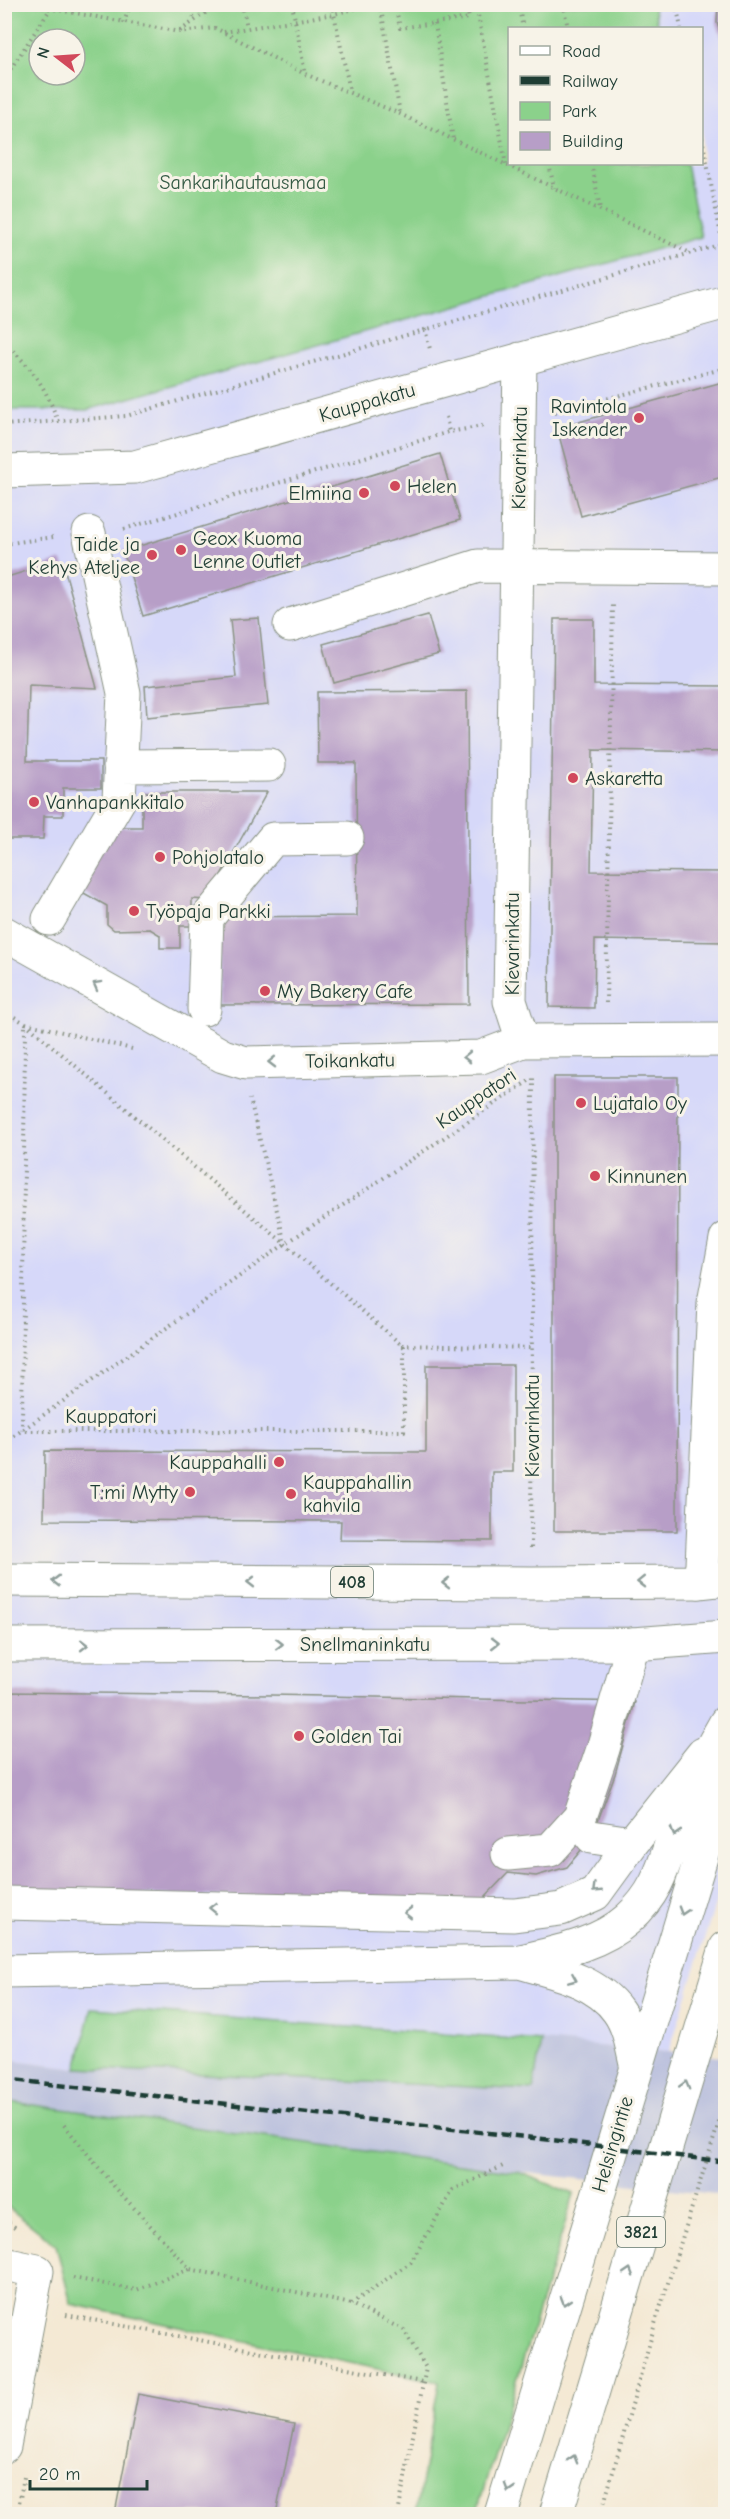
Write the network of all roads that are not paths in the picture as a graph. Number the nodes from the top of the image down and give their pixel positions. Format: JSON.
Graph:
{"nodes":[{"id":1,"x":726,"y":302,"type":"edge"},
{"id":2,"x":520,"y":359,"type":"junction"},
{"id":3,"x":4,"y":471,"type":"edge"},
{"id":4,"x":89,"y":533,"type":"road end"},
{"id":5,"x":517,"y":567,"type":"junction"},
{"id":6,"x":726,"y":568,"type":"edge"},
{"id":7,"x":290,"y":625,"type":"dead end"},
{"id":8,"x":269,"y":765,"type":"dead end"},
{"id":9,"x":120,"y":766,"type":"junction"},
{"id":10,"x":347,"y":838,"type":"dead end"},
{"id":11,"x":49,"y":919,"type":"dead end"},
{"id":12,"x":4,"y":933,"type":"edge"},
{"id":13,"x":204,"y":1009,"type":"dead end"},
{"id":14,"x":726,"y":1040,"type":"edge"},
{"id":15,"x":523,"y":1041,"type":"junction"},
{"id":16,"x":726,"y":1239,"type":"edge"},
{"id":17,"x":4,"y":1580,"type":"edge"},
{"id":18,"x":712,"y":1580,"type":"edge"},
{"id":19,"x":726,"y":1637,"type":"edge"},
{"id":20,"x":633,"y":1644,"type":"junction"},
{"id":21,"x":4,"y":1645,"type":"edge"},
{"id":22,"x":721,"y":1729,"type":"edge"},
{"id":23,"x":726,"y":1775,"type":"edge"},
{"id":24,"x":592,"y":1837,"type":"dead end"},
{"id":25,"x":632,"y":1843,"type":"junction"},
{"id":26,"x":508,"y":1854,"type":"dead end"},
{"id":27,"x":4,"y":1903,"type":"edge"},
{"id":28,"x":726,"y":1948,"type":"edge"},
{"id":29,"x":517,"y":1962,"type":"junction"},
{"id":30,"x":4,"y":1971,"type":"edge"},
{"id":31,"x":636,"y":2064,"type":"junction"},
{"id":32,"x":4,"y":2264,"type":"edge"},
{"id":33,"x":4,"y":2446,"type":"edge"},
{"id":34,"x":501,"y":2514,"type":"edge"},
{"id":35,"x":555,"y":2514,"type":"edge"}],
"edges":[{"from":1,"to":2,"type":"main road","name":"Kauppakatu"},
{"from":2,"to":3,"type":"main road","name":"Kauppakatu"},
{"from":2,"to":5,"type":"main road","name":"Kievarinkatu"},
{"from":4,"to":9,"type":"main road"},
{"from":5,"to":6,"type":"main road"},
{"from":5,"to":7,"type":"main road"},
{"from":5,"to":15,"type":"main road","name":"Kievarinkatu"},
{"from":8,"to":9,"type":"main road"},
{"from":9,"to":11,"type":"main road"},
{"from":10,"to":13,"type":"main road"},
{"from":15,"to":12,"type":"main road","name":"Toikankatu","one_way":true},
{"from":14,"to":15,"type":"main road","name":"Toikankatu"},
{"from":16,"to":18,"type":"main road"},
{"from":18,"to":17,"type":"main road","number":"408","one_way":true},
{"from":19,"to":20,"type":"main road","name":"Snellmaninkatu"},
{"from":21,"to":20,"type":"main road","name":"Snellmaninkatu","one_way":true},
{"from":20,"to":26,"type":"main road"},
{"from":22,"to":25,"type":"main road"},
{"from":22,"to":29,"type":"main road","one_way":true},
{"from":23,"to":31,"type":"main road","name":"Helsingintie","number":"3821","one_way":true},
{"from":24,"to":25,"type":"main road"},
{"from":25,"to":27,"type":"main road","one_way":true},
{"from":35,"to":28,"type":"main road","number":"3821","one_way":true},
{"from":29,"to":30,"type":"main road"},
{"from":29,"to":31,"type":"main road","one_way":true},
{"from":31,"to":34,"type":"main road","name":"Helsingintie","number":"3821","one_way":true},
{"from":32,"to":33,"type":"main road"}]}
